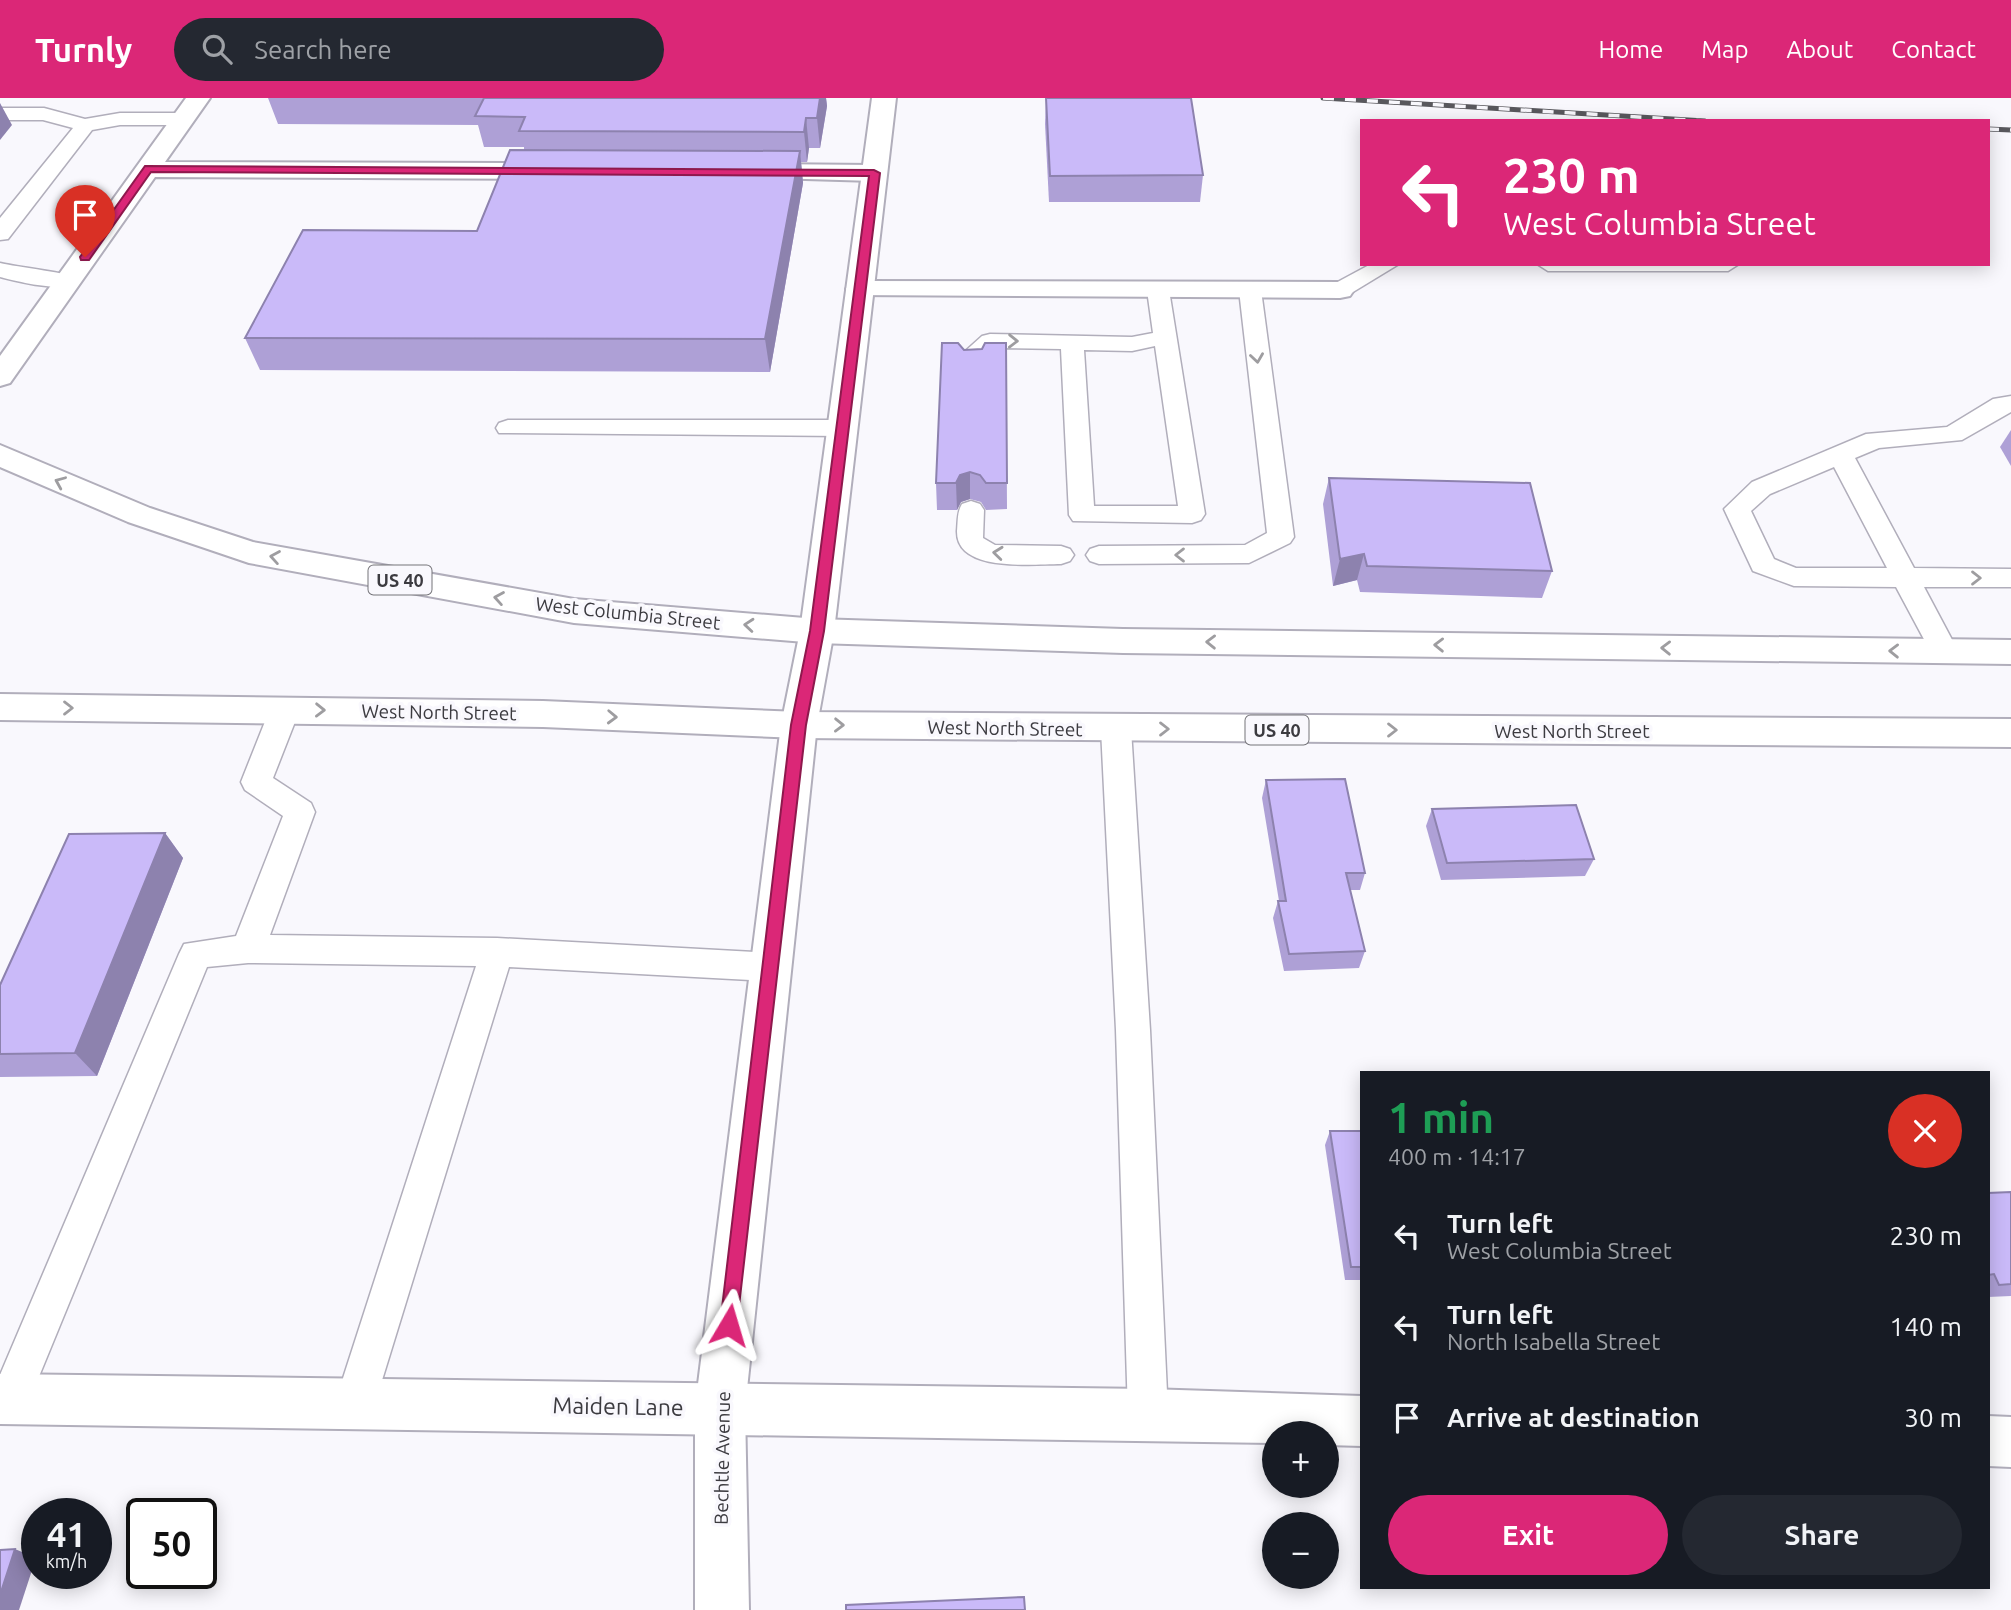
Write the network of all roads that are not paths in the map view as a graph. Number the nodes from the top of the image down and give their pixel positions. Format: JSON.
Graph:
{"nodes":[{"id":1,"x":884,"y":98,"type":"edge"},
{"id":2,"x":191,"y":108,"type":"edge"},
{"id":3,"x":0,"y":114,"type":"edge"},
{"id":4,"x":85,"y":125,"type":"junction"},
{"id":5,"x":148,"y":169,"type":"junction"},
{"id":6,"x":581,"y":171,"type":"edge"},
{"id":7,"x":721,"y":172,"type":"edge"},
{"id":8,"x":874,"y":173,"type":"junction"},
{"id":9,"x":0,"y":234,"type":"edge"},
{"id":10,"x":1384,"y":266,"type":"edge"},
{"id":11,"x":0,"y":270,"type":"edge"},
{"id":12,"x":69,"y":280,"type":"junction"},
{"id":13,"x":860,"y":289,"type":"junction"},
{"id":14,"x":1158,"y":289,"type":"junction"},
{"id":15,"x":1250,"y":290,"type":"junction"},
{"id":16,"x":1340,"y":290,"type":"joint"},
{"id":17,"x":1165,"y":337,"type":"junction"},
{"id":18,"x":1072,"y":342,"type":"junction"},
{"id":19,"x":973,"y":369,"type":"edge"},
{"id":20,"x":0,"y":377,"type":"edge"},
{"id":21,"x":2011,"y":404,"type":"edge"},
{"id":22,"x":508,"y":428,"type":"dead end"},
{"id":23,"x":842,"y":428,"type":"junction"},
{"id":24,"x":1840,"y":454,"type":"junction"},
{"id":25,"x":0,"y":455,"type":"edge"},
{"id":26,"x":971,"y":510,"type":"edge"},
{"id":27,"x":1061,"y":555,"type":"dead end"},
{"id":28,"x":1099,"y":555,"type":"dead end"},
{"id":29,"x":1905,"y":578,"type":"junction"},
{"id":30,"x":2011,"y":578,"type":"edge"},
{"id":31,"x":817,"y":631,"type":"junction"},
{"id":32,"x":1944,"y":651,"type":"junction"},
{"id":33,"x":2011,"y":652,"type":"edge"},
{"id":34,"x":0,"y":707,"type":"edge"},
{"id":35,"x":285,"y":709,"type":"junction"},
{"id":36,"x":799,"y":725,"type":"junction"},
{"id":37,"x":1116,"y":729,"type":"junction"},
{"id":38,"x":2011,"y":733,"type":"edge"},
{"id":39,"x":248,"y":948,"type":"junction"},
{"id":40,"x":497,"y":953,"type":"junction"},
{"id":41,"x":771,"y":967,"type":"junction"},
{"id":42,"x":5,"y":1399,"type":"edge"},
{"id":43,"x":355,"y":1403,"type":"junction"},
{"id":44,"x":720,"y":1408,"type":"junction"},
{"id":45,"x":1148,"y":1414,"type":"junction"},
{"id":46,"x":1360,"y":1421,"type":"edge"},
{"id":47,"x":1990,"y":1441,"type":"edge"},
{"id":48,"x":2011,"y":1442,"type":"edge"},
{"id":49,"x":722,"y":1610,"type":"edge"}],
"edges":[{"from":1,"to":8,"type":"main road","name":"Bechtle Avenue"},
{"from":2,"to":4,"type":"lane"},
{"from":2,"to":5,"type":"main road"},
{"from":3,"to":4,"type":"lane"},
{"from":4,"to":9,"type":"lane"},
{"from":5,"to":6,"type":"main road"},
{"from":5,"to":12,"type":"main road"},
{"from":7,"to":8,"type":"main road"},
{"from":8,"to":13,"type":"main road","name":"Bechtle Avenue"},
{"from":10,"to":16,"type":"lane"},
{"from":11,"to":12,"type":"lane"},
{"from":12,"to":20,"type":"main road"},
{"from":13,"to":14,"type":"main road"},
{"from":13,"to":23,"type":"main road","name":"Bechtle Avenue"},
{"from":14,"to":15,"type":"main road"},
{"from":14,"to":17,"type":"lane"},
{"from":15,"to":16,"type":"main road"},
{"from":15,"to":28,"type":"lane","one_way":true},
{"from":17,"to":18,"type":"lane"},
{"from":17,"to":18,"type":"lane"},
{"from":19,"to":18,"type":"lane","one_way":true},
{"from":21,"to":24,"type":"lane"},
{"from":22,"to":23,"type":"lane"},
{"from":23,"to":31,"type":"main road","name":"Bechtle Avenue"},
{"from":24,"to":29,"type":"lane"},
{"from":24,"to":29,"type":"lane"},
{"from":31,"to":25,"type":"main road","name":"West Columbia Street","number":"US 40","one_way":true},
{"from":27,"to":26,"type":"lane","one_way":true},
{"from":29,"to":30,"type":"lane","one_way":true},
{"from":29,"to":32,"type":"lane"},
{"from":32,"to":31,"type":"main road","number":"US 40","one_way":true},
{"from":31,"to":36,"type":"main road","name":"Bechtle Avenue"},
{"from":32,"to":33,"type":"main road","number":"US 40"},
{"from":34,"to":35,"type":"main road","name":"West North Street","number":"US 40","one_way":true},
{"from":35,"to":36,"type":"main road","name":"West North Street","number":"US 40","one_way":true},
{"from":35,"to":39,"type":"lane"},
{"from":36,"to":37,"type":"main road","name":"West North Street","number":"US 40","one_way":true},
{"from":36,"to":41,"type":"main road","name":"Bechtle Avenue"},
{"from":37,"to":38,"type":"main road","name":"West North Street","number":"US 40","one_way":true},
{"from":37,"to":45,"type":"lane"},
{"from":39,"to":40,"type":"lane"},
{"from":39,"to":42,"type":"lane"},
{"from":40,"to":41,"type":"lane"},
{"from":40,"to":43,"type":"lane"},
{"from":41,"to":44,"type":"main road","name":"Bechtle Avenue"},
{"from":42,"to":43,"type":"main road","name":"Maiden Lane"},
{"from":43,"to":44,"type":"main road","name":"Maiden Lane"},
{"from":44,"to":45,"type":"main road","name":"Maiden Lane"},
{"from":44,"to":49,"type":"main road","name":"Bechtle Avenue"},
{"from":45,"to":46,"type":"main road","name":"Maiden Lane"},
{"from":47,"to":48,"type":"main road"}]}
